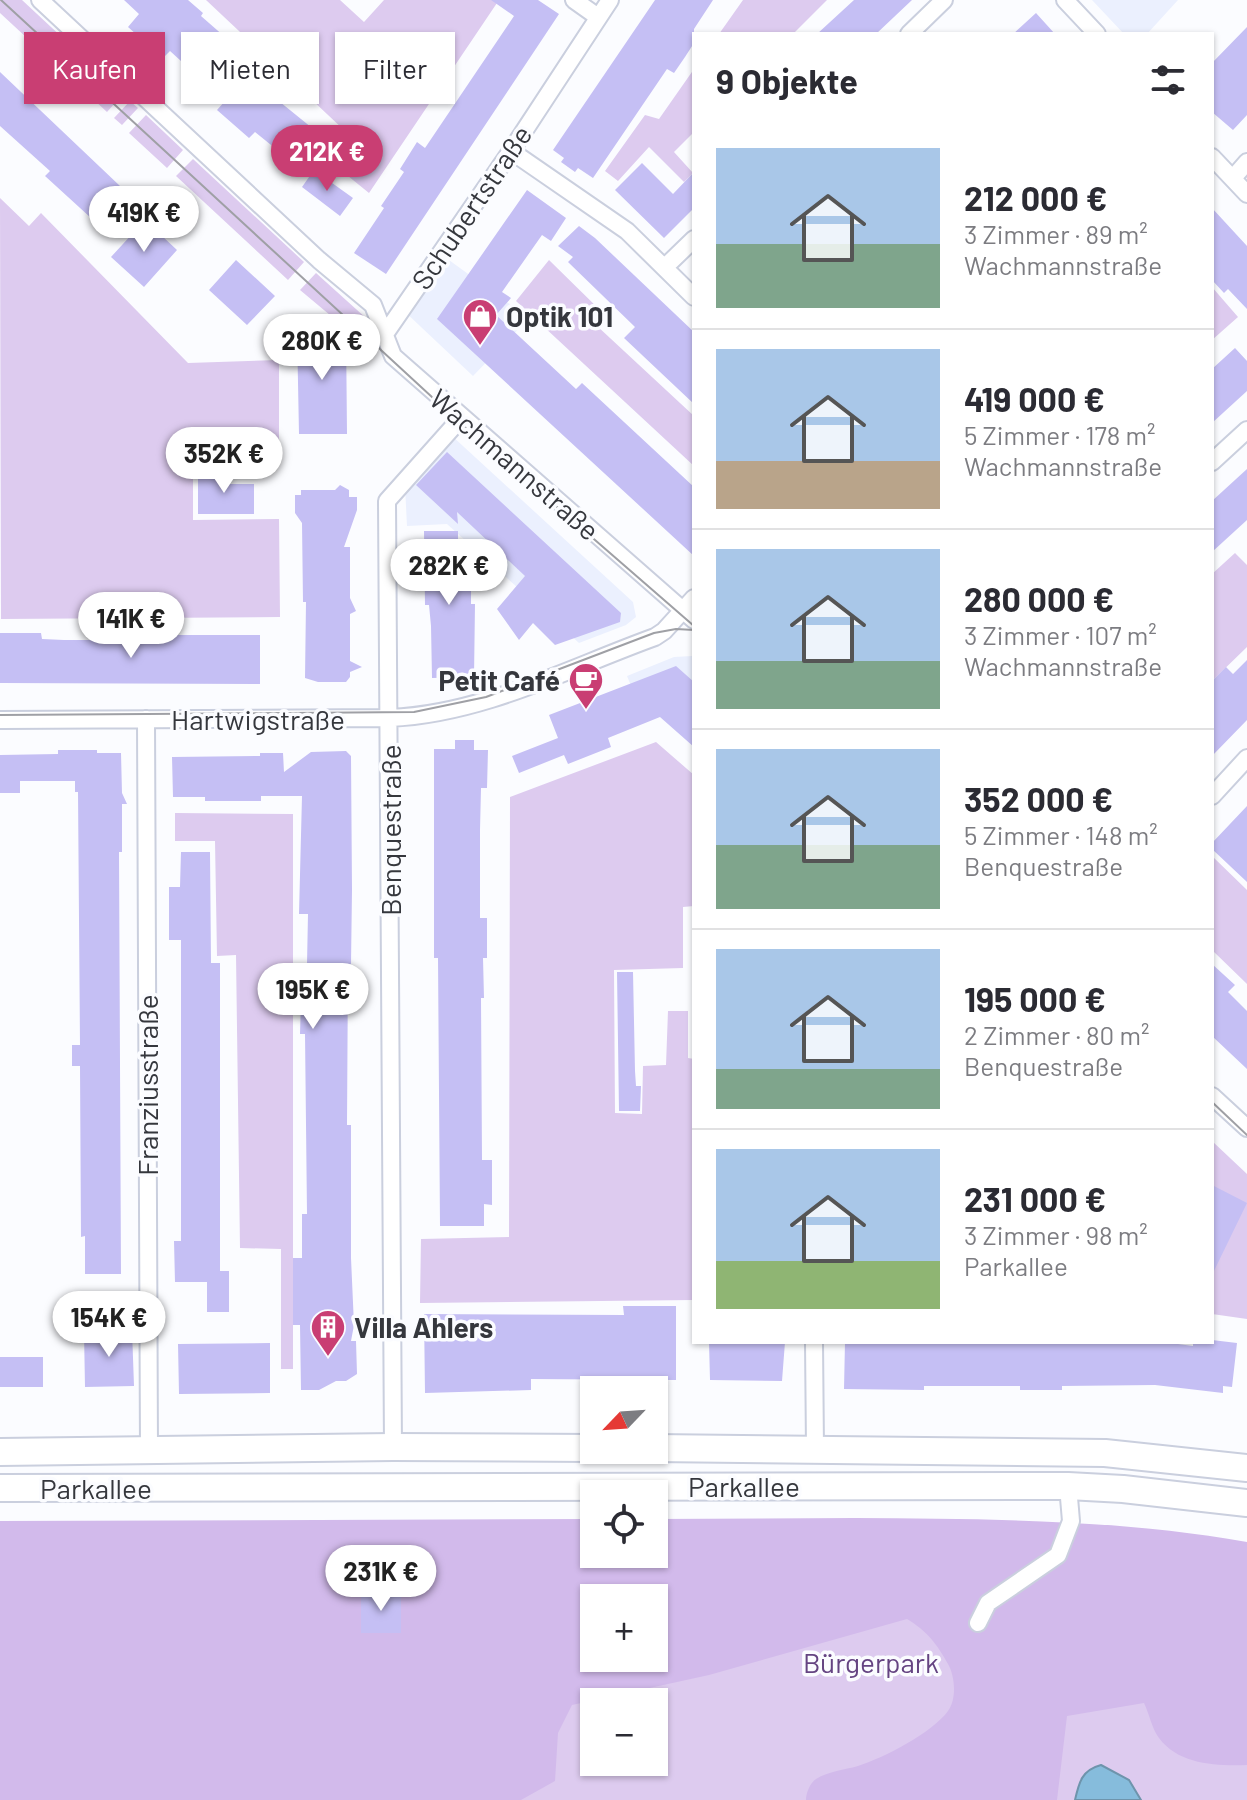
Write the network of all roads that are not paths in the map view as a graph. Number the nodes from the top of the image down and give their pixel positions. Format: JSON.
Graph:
{"nodes":[{"id":1,"x":40,"y":0,"type":"edge"},
{"id":2,"x":574,"y":0,"type":"edge"},
{"id":3,"x":610,"y":0,"type":"edge"},
{"id":4,"x":944,"y":0,"type":"edge"},
{"id":5,"x":1065,"y":0,"type":"edge"},
{"id":6,"x":598,"y":17,"type":"junction"},
{"id":7,"x":911,"y":32,"type":"edge"},
{"id":8,"x":1095,"y":32,"type":"edge"},
{"id":9,"x":511,"y":151,"type":"junction"},
{"id":10,"x":1214,"y":159,"type":"edge"},
{"id":11,"x":1247,"y":162,"type":"edge"},
{"id":12,"x":1233,"y":178,"type":"junction"},
{"id":13,"x":1247,"y":194,"type":"edge"},
{"id":14,"x":692,"y":241,"type":"edge"},
{"id":15,"x":665,"y":267,"type":"junction"},
{"id":16,"x":692,"y":295,"type":"edge"},
{"id":17,"x":385,"y":334,"type":"junction"},
{"id":18,"x":461,"y":418,"type":"junction"},
{"id":19,"x":1247,"y":430,"type":"edge"},
{"id":20,"x":1214,"y":460,"type":"edge"},
{"id":21,"x":690,"y":609,"type":"edge"},
{"id":22,"x":390,"y":718,"type":"junction"},
{"id":23,"x":146,"y":719,"type":"junction"},
{"id":24,"x":0,"y":720,"type":"edge"},
{"id":25,"x":1247,"y":758,"type":"edge"},
{"id":26,"x":1214,"y":794,"type":"edge"},
{"id":27,"x":1214,"y":1098,"type":"edge"},
{"id":28,"x":1247,"y":1128,"type":"edge"},
{"id":29,"x":814,"y":1344,"type":"edge"},
{"id":30,"x":393,"y":1447,"type":"junction"},
{"id":31,"x":580,"y":1448,"type":"edge"},
{"id":32,"x":668,"y":1448,"type":"edge"},
{"id":33,"x":815,"y":1449,"type":"junction"},
{"id":34,"x":149,"y":1451,"type":"junction"},
{"id":35,"x":0,"y":1452,"type":"edge"},
{"id":36,"x":1247,"y":1468,"type":"edge"},
{"id":37,"x":1068,"y":1486,"type":"junction"},
{"id":38,"x":0,"y":1488,"type":"edge"},
{"id":39,"x":1247,"y":1503,"type":"edge"},
{"id":40,"x":978,"y":1623,"type":"dead end"}],
"edges":[{"from":1,"to":17,"type":"street","name":"Wachmannstraße"},
{"from":2,"to":6,"type":"street"},
{"from":3,"to":6,"type":"street","name":"Schubertstraße"},
{"from":4,"to":7,"type":"street"},
{"from":5,"to":8,"type":"street"},
{"from":6,"to":9,"type":"street","name":"Schubertstraße"},
{"from":9,"to":15,"type":"street"},
{"from":9,"to":17,"type":"street","name":"Schubertstraße"},
{"from":10,"to":12,"type":"street"},
{"from":11,"to":12,"type":"street"},
{"from":12,"to":13,"type":"street"},
{"from":14,"to":15,"type":"street"},
{"from":15,"to":16,"type":"street"},
{"from":17,"to":18,"type":"street","name":"Wachmannstraße"},
{"from":18,"to":21,"type":"street","name":"Wachmannstraße"},
{"from":18,"to":22,"type":"street","name":"Benquestraße"},
{"from":19,"to":20,"type":"street"},
{"from":21,"to":22,"type":"street","name":"Hartwigstraße"},
{"from":22,"to":23,"type":"street","name":"Hartwigstraße"},
{"from":22,"to":30,"type":"street","name":"Benquestraße"},
{"from":23,"to":24,"type":"street","name":"Hartwigstraße"},
{"from":23,"to":34,"type":"street","name":"Franziusstraße"},
{"from":25,"to":26,"type":"street"},
{"from":27,"to":28,"type":"street"},
{"from":29,"to":33,"type":"street"},
{"from":30,"to":31,"type":"main road","name":"Parkallee"},
{"from":30,"to":34,"type":"main road","name":"Parkallee"},
{"from":32,"to":33,"type":"main road","name":"Parkallee"},
{"from":33,"to":36,"type":"main road","name":"Parkallee"},
{"from":34,"to":35,"type":"main road","name":"Parkallee"},
{"from":37,"to":38,"type":"main road","name":"Parkallee"},
{"from":37,"to":39,"type":"main road","name":"Parkallee"},
{"from":37,"to":40,"type":"street"}]}
